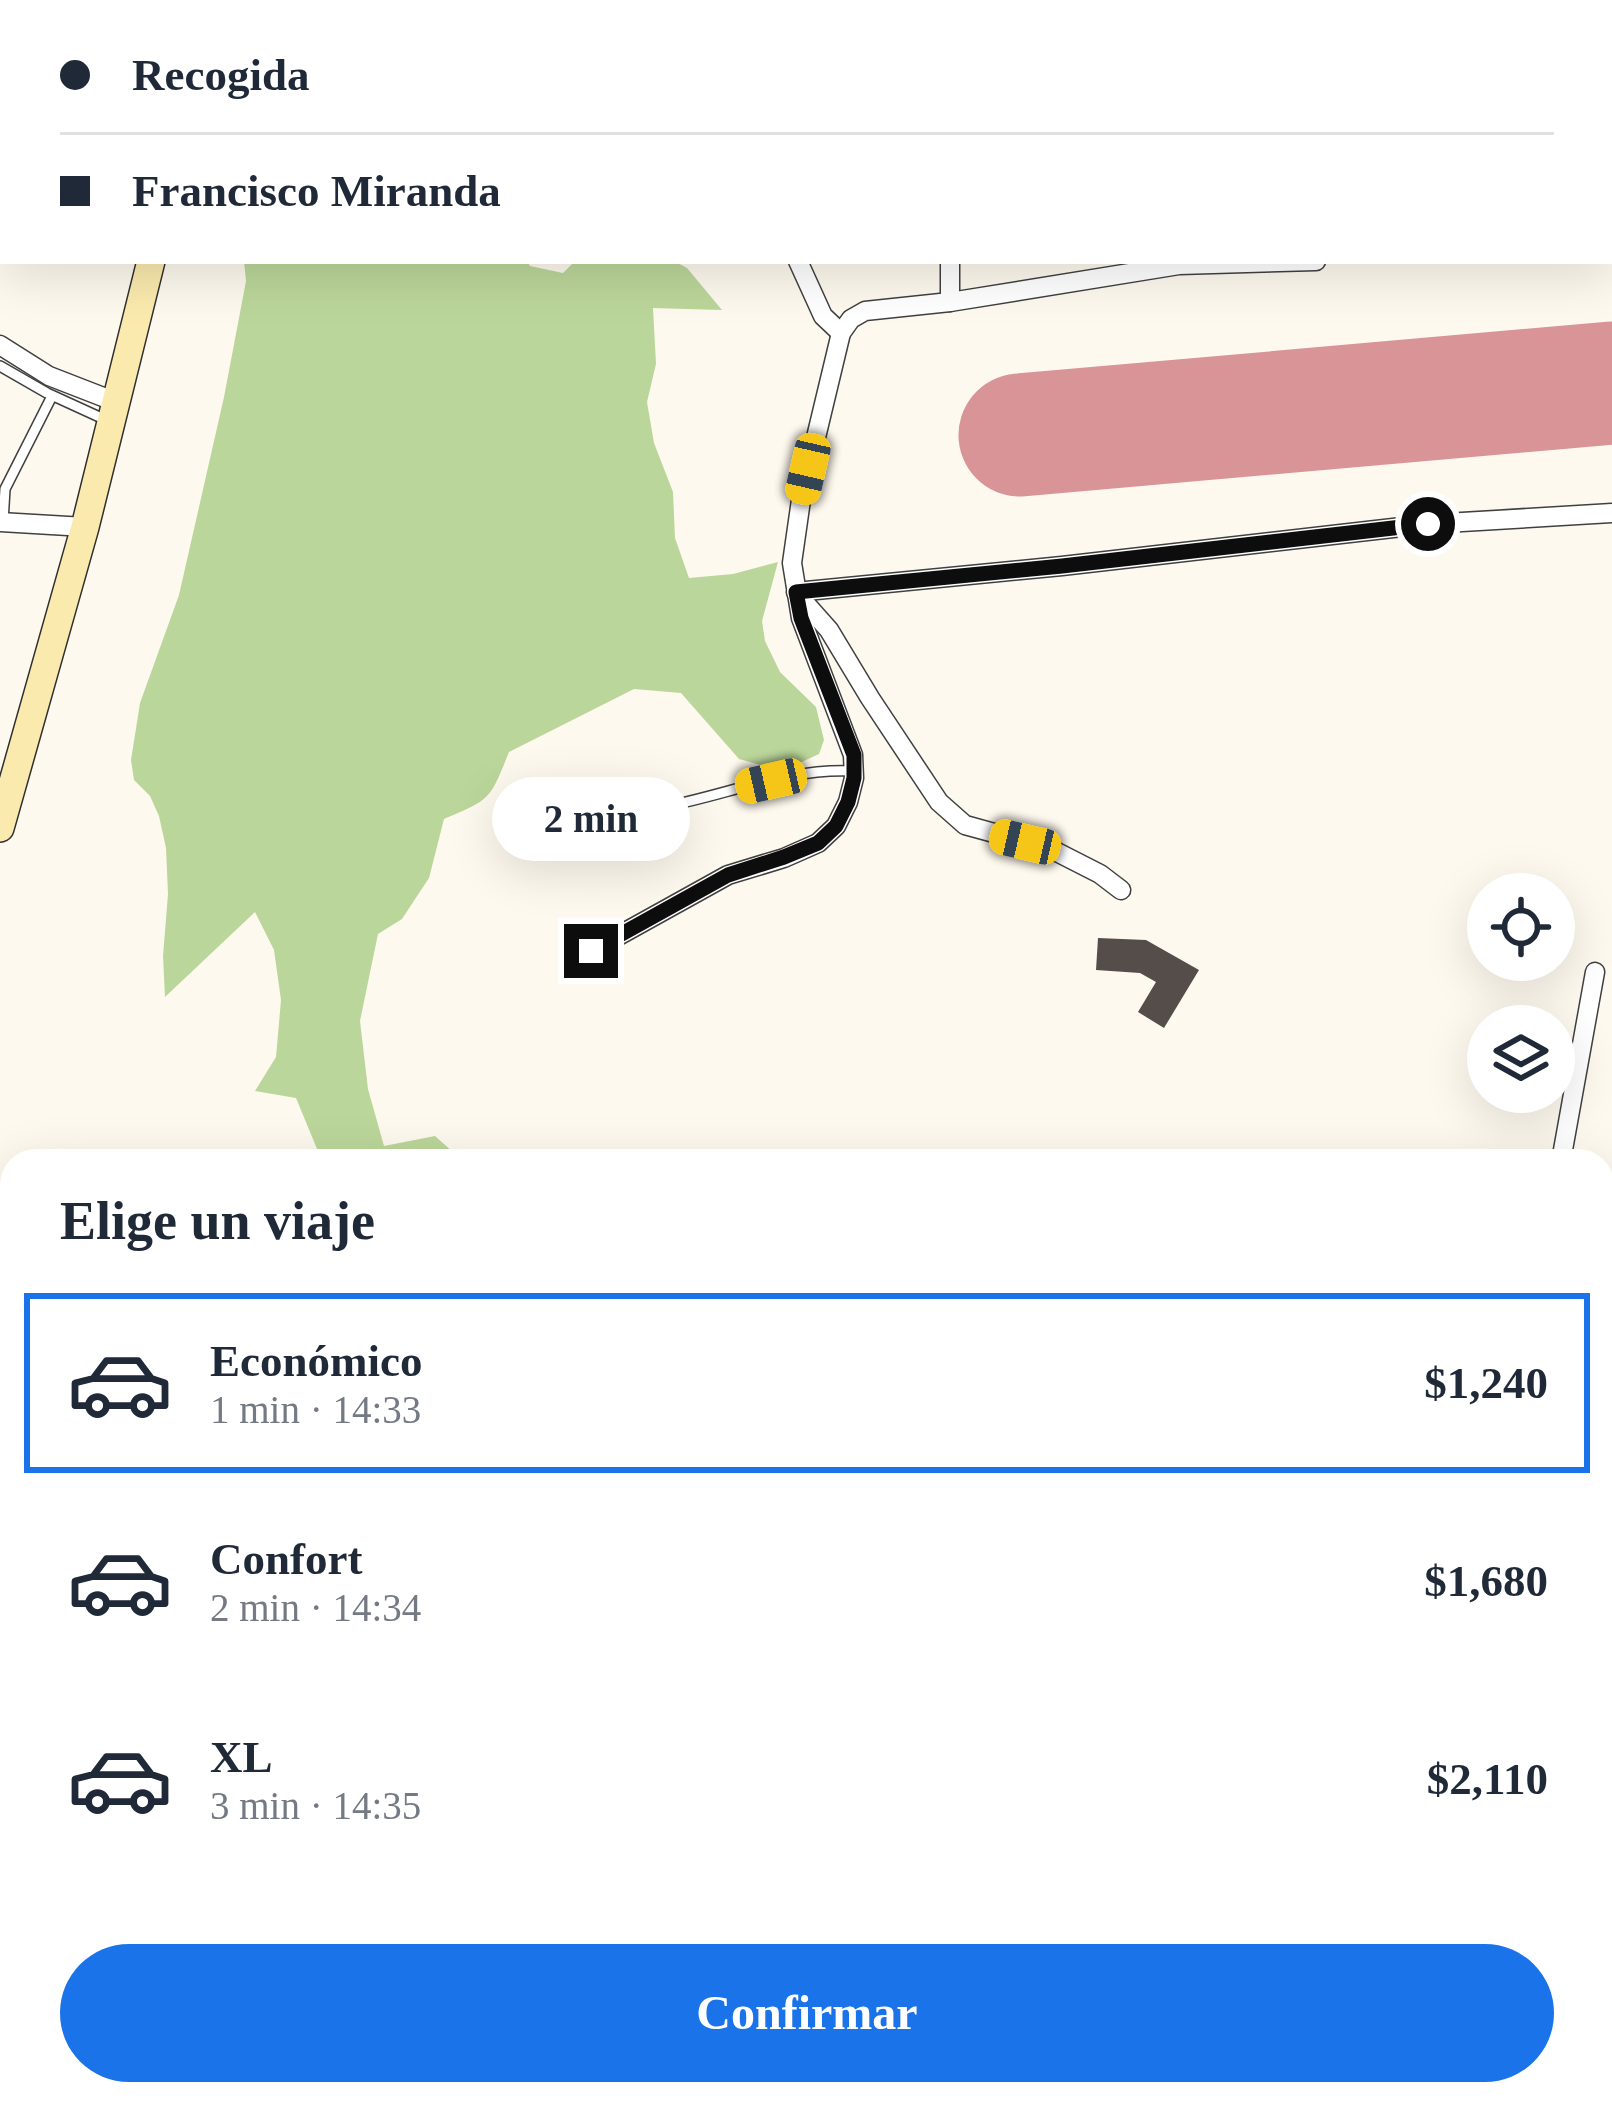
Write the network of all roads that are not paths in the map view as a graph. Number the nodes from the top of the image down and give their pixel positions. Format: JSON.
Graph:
{"nodes":[{"id":1,"x":150,"y":264,"type":"edge"},
{"id":2,"x":799,"y":264,"type":"edge"},
{"id":3,"x":950,"y":264,"type":"edge"},
{"id":4,"x":1212,"y":264,"type":"edge"},
{"id":5,"x":950,"y":302,"type":"junction"},
{"id":6,"x":841,"y":333,"type":"junction"},
{"id":7,"x":0,"y":345,"type":"edge"},
{"id":8,"x":0,"y":366,"type":"edge"},
{"id":9,"x":52,"y":396,"type":"junction"},
{"id":10,"x":113,"y":412,"type":"junction"},
{"id":11,"x":2,"y":488,"type":"edge"},
{"id":12,"x":1612,"y":513,"type":"edge"},
{"id":13,"x":1,"y":522,"type":"edge"},
{"id":14,"x":86,"y":527,"type":"junction"},
{"id":15,"x":796,"y":592,"type":"junction"},
{"id":16,"x":854,"y":771,"type":"junction"},
{"id":17,"x":599,"y":811,"type":"dead end"},
{"id":18,"x":0,"y":828,"type":"edge"},
{"id":19,"x":1120,"y":890,"type":"dead end"},
{"id":20,"x":591,"y":951,"type":"dead end"},
{"id":21,"x":1594,"y":972,"type":"dead end"},
{"id":22,"x":1563,"y":1149,"type":"edge"}],
"edges":[{"from":1,"to":10,"type":"street"},
{"from":2,"to":6,"type":"street"},
{"from":3,"to":5,"type":"street"},
{"from":4,"to":5,"type":"street"},
{"from":5,"to":6,"type":"street"},
{"from":6,"to":15,"type":"street"},
{"from":7,"to":10,"type":"street"},
{"from":8,"to":9,"type":"lane"},
{"from":9,"to":10,"type":"lane"},
{"from":9,"to":11,"type":"lane"},
{"from":10,"to":14,"type":"street"},
{"from":11,"to":13,"type":"lane"},
{"from":12,"to":15,"type":"street"},
{"from":13,"to":14,"type":"street"},
{"from":14,"to":18,"type":"street"},
{"from":15,"to":16,"type":"street"},
{"from":15,"to":19,"type":"street"},
{"from":16,"to":17,"type":"lane"},
{"from":16,"to":20,"type":"street"},
{"from":21,"to":22,"type":"street"}]}
